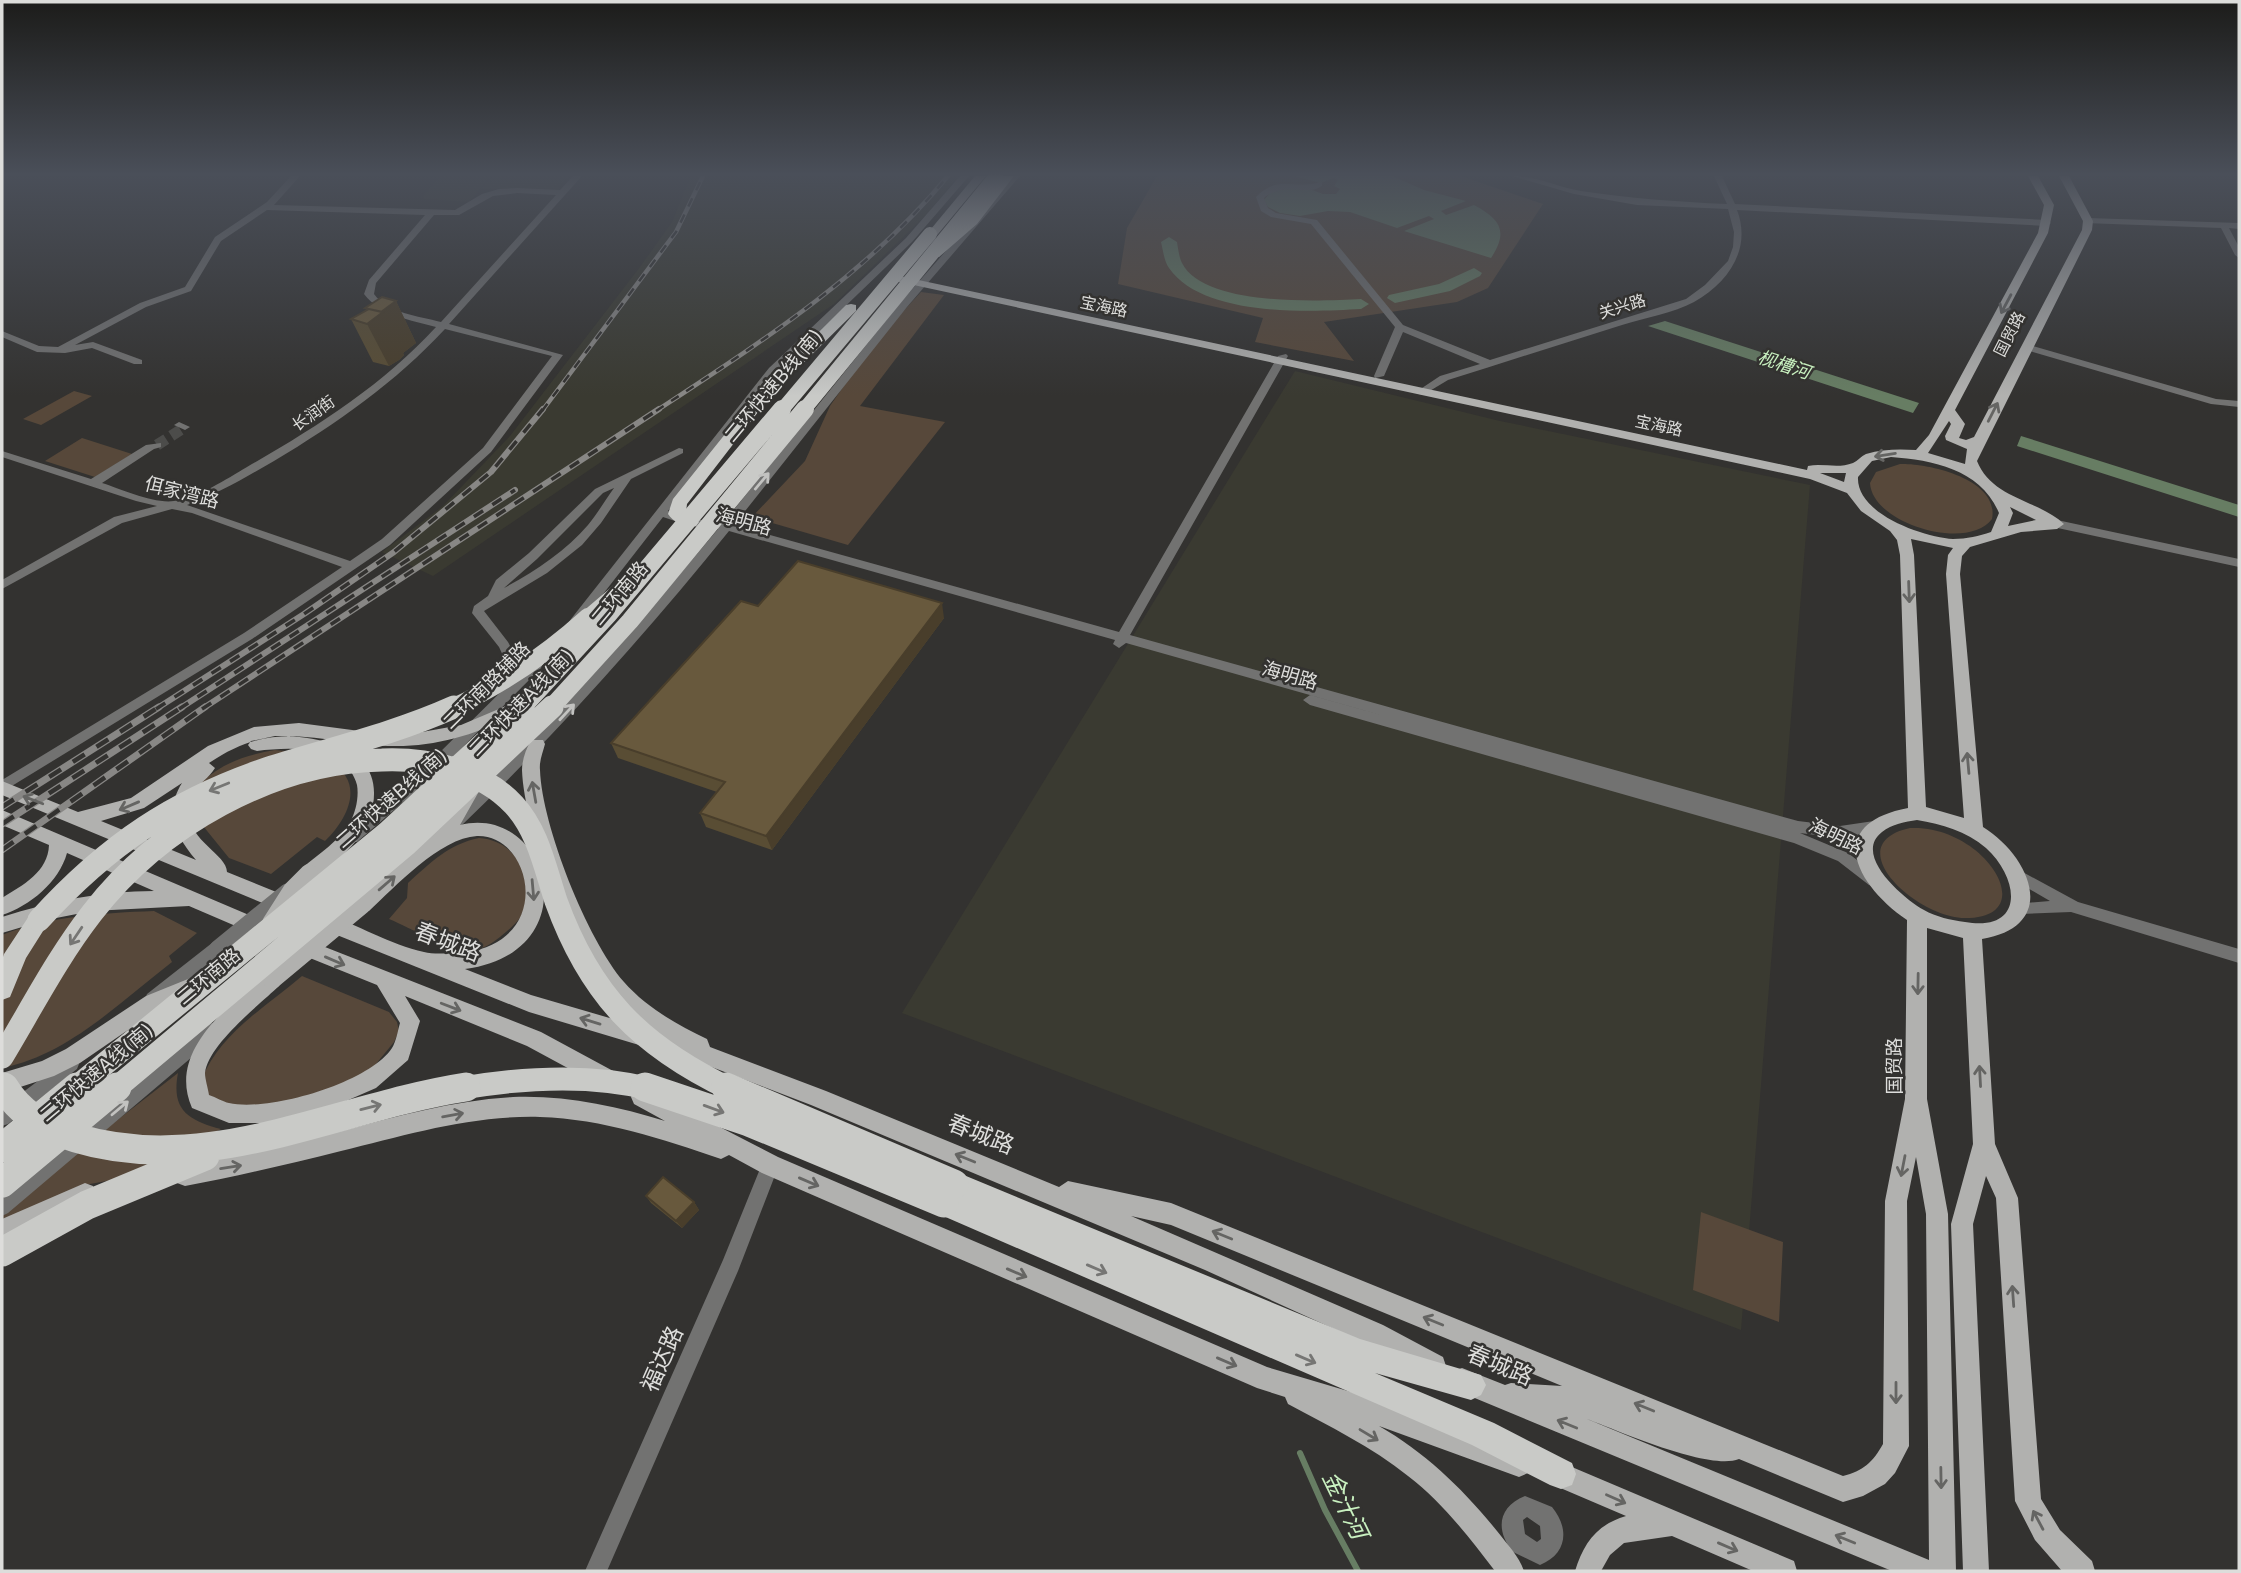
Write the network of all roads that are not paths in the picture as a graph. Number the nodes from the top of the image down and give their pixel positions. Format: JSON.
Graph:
{"nodes":[{"id":1,"x":212,"y":249,"type":"edge"},
{"id":2,"x":400,"y":249,"type":"edge"},
{"id":3,"x":512,"y":249,"type":"edge"},
{"id":4,"x":899,"y":249,"type":"edge"},
{"id":5,"x":912,"y":249,"type":"edge"},
{"id":6,"x":918,"y":249,"type":"edge"},
{"id":7,"x":931,"y":249,"type":"edge"},
{"id":8,"x":934,"y":249,"type":"edge"},
{"id":9,"x":935,"y":249,"type":"edge"},
{"id":10,"x":942,"y":249,"type":"edge"},
{"id":11,"x":946,"y":249,"type":"edge"},
{"id":12,"x":1336,"y":249,"type":"edge"},
{"id":13,"x":1737,"y":249,"type":"edge"},
{"id":14,"x":2033,"y":249,"type":"edge"},
{"id":15,"x":2077,"y":249,"type":"edge"},
{"id":16,"x":874,"y":274,"type":"junction"},
{"id":17,"x":911,"y":280,"type":"junction"},
{"id":18,"x":443,"y":325,"type":"junction"},
{"id":19,"x":1400,"y":327,"type":"junction"},
{"id":20,"x":2,"y":334,"type":"edge"},
{"id":21,"x":2026,"y":347,"type":"junction"},
{"id":22,"x":61,"y":349,"type":"junction"},
{"id":23,"x":1281,"y":359,"type":"junction"},
{"id":24,"x":138,"y":362,"type":"dead end"},
{"id":25,"x":1487,"y":363,"type":"junction"},
{"id":26,"x":1379,"y":376,"type":"junction"},
{"id":27,"x":1426,"y":389,"type":"junction"},
{"id":28,"x":2239,"y":404,"type":"edge"},
{"id":29,"x":1949,"y":411,"type":"junction"},
{"id":30,"x":1979,"y":440,"type":"junction"},
{"id":31,"x":152,"y":445,"type":"tunnel mouth"},
{"id":32,"x":679,"y":452,"type":"dead end"},
{"id":33,"x":2,"y":454,"type":"edge"},
{"id":34,"x":1919,"y":454,"type":"junction"},
{"id":35,"x":1855,"y":467,"type":"junction"},
{"id":36,"x":1975,"y":474,"type":"junction"},
{"id":37,"x":628,"y":478,"type":"junction"},
{"id":38,"x":92,"y":484,"type":"junction"},
{"id":39,"x":1852,"y":490,"type":"junction"},
{"id":40,"x":1999,"y":495,"type":"junction"},
{"id":41,"x":168,"y":507,"type":"junction"},
{"id":42,"x":661,"y":513,"type":"junction"},
{"id":43,"x":2057,"y":524,"type":"junction"},
{"id":44,"x":694,"y":526,"type":"junction"},
{"id":45,"x":1895,"y":527,"type":"junction"},
{"id":46,"x":721,"y":530,"type":"junction"},
{"id":47,"x":1998,"y":533,"type":"junction"},
{"id":48,"x":1966,"y":542,"type":"junction"},
{"id":49,"x":2239,"y":563,"type":"edge"},
{"id":50,"x":352,"y":566,"type":"junction"},
{"id":51,"x":2,"y":585,"type":"edge"},
{"id":52,"x":493,"y":598,"type":"junction"},
{"id":53,"x":1120,"y":641,"type":"junction"},
{"id":54,"x":511,"y":659,"type":"dead end"},
{"id":55,"x":569,"y":663,"type":"junction"},
{"id":56,"x":474,"y":727,"type":"junction"},
{"id":57,"x":537,"y":744,"type":"junction"},
{"id":58,"x":508,"y":747,"type":"junction"},
{"id":59,"x":2,"y":787,"type":"edge"},
{"id":60,"x":1917,"y":813,"type":"junction"},
{"id":61,"x":2,"y":817,"type":"edge"},
{"id":62,"x":80,"y":818,"type":"junction"},
{"id":63,"x":1874,"y":827,"type":"junction"},
{"id":64,"x":1974,"y":831,"type":"junction"},
{"id":65,"x":58,"y":842,"type":"junction"},
{"id":66,"x":413,"y":861,"type":"junction"},
{"id":67,"x":309,"y":873,"type":"junction"},
{"id":68,"x":2018,"y":876,"type":"junction"},
{"id":69,"x":1878,"y":884,"type":"junction"},
{"id":70,"x":336,"y":889,"type":"junction"},
{"id":71,"x":255,"y":891,"type":"junction"},
{"id":72,"x":208,"y":905,"type":"junction"},
{"id":73,"x":2,"y":907,"type":"edge"},
{"id":74,"x":2074,"y":907,"type":"junction"},
{"id":75,"x":2020,"y":908,"type":"junction"},
{"id":76,"x":1917,"y":916,"type":"junction"},
{"id":77,"x":2,"y":925,"type":"edge"},
{"id":78,"x":1972,"y":931,"type":"junction"},
{"id":79,"x":392,"y":950,"type":"junction"},
{"id":80,"x":2239,"y":956,"type":"edge"},
{"id":81,"x":245,"y":964,"type":"junction"},
{"id":82,"x":365,"y":974,"type":"junction"},
{"id":83,"x":272,"y":980,"type":"junction"},
{"id":84,"x":2,"y":990,"type":"edge"},
{"id":85,"x":128,"y":1019,"type":"junction"},
{"id":86,"x":2,"y":1057,"type":"edge"},
{"id":87,"x":116,"y":1082,"type":"junction"},
{"id":88,"x":2,"y":1083,"type":"edge"},
{"id":89,"x":809,"y":1094,"type":"junction"},
{"id":90,"x":1916,"y":1099,"type":"junction"},
{"id":91,"x":2,"y":1118,"type":"edge"},
{"id":92,"x":294,"y":1127,"type":"junction"},
{"id":93,"x":1984,"y":1144,"type":"junction"},
{"id":94,"x":2,"y":1150,"type":"edge"},
{"id":95,"x":770,"y":1165,"type":"junction"},
{"id":96,"x":2,"y":1177,"type":"edge"},
{"id":97,"x":2,"y":1183,"type":"edge"},
{"id":98,"x":1028,"y":1184,"type":"junction"},
{"id":99,"x":949,"y":1194,"type":"junction"},
{"id":100,"x":2,"y":1207,"type":"edge"},
{"id":101,"x":2,"y":1230,"type":"edge"},
{"id":102,"x":2,"y":1252,"type":"edge"},
{"id":103,"x":1266,"y":1379,"type":"junction"},
{"id":104,"x":1483,"y":1390,"type":"junction"},
{"id":105,"x":1768,"y":1458,"type":"junction"},
{"id":106,"x":1561,"y":1474,"type":"junction"},
{"id":107,"x":1672,"y":1523,"type":"junction"},
{"id":108,"x":1517,"y":1560,"type":"edge"},
{"id":109,"x":1916,"y":1568,"type":"edge"},
{"id":110,"x":596,"y":1571,"type":"edge"},
{"id":111,"x":1588,"y":1571,"type":"edge"},
{"id":112,"x":1784,"y":1571,"type":"edge"},
{"id":113,"x":1943,"y":1571,"type":"edge"},
{"id":114,"x":1976,"y":1571,"type":"edge"},
{"id":115,"x":2082,"y":1571,"type":"edge"}],
"edges":[{"from":1,"to":22,"type":"street"},
{"from":2,"to":18,"type":"street"},
{"from":3,"to":18,"type":"street","name":"长润街"},
{"from":4,"to":16,"type":"street","name":"二环南路辅路"},
{"from":5,"to":44,"type":"highway","bridge":true},
{"from":6,"to":44,"type":"highway","name":"二环快速B线(南)","bridge":true},
{"from":7,"to":17,"type":"main road","name":"二环南路"},
{"from":8,"to":97,"type":"highway","name":"二环快速A线(南)","bridge":true},
{"from":9,"to":17,"type":"main road","name":"二环南路"},
{"from":10,"to":17,"type":"highway"},
{"from":11,"to":17,"type":"street"},
{"from":12,"to":19,"type":"street"},
{"from":13,"to":25,"type":"street","name":"关兴路"},
{"from":14,"to":29,"type":"main road","name":"国贸路","one_way":true},
{"from":15,"to":21,"type":"main road","name":"国贸路"},
{"from":16,"to":17,"type":"street"},
{"from":16,"to":42,"type":"street","name":"二环南路辅路"},
{"from":17,"to":23,"type":"main road","name":"宝海路"},
{"from":17,"to":44,"type":"main road","name":"二环南路"},
{"from":46,"to":17,"type":"street","one_way":true},
{"from":18,"to":41,"type":"street","name":"长润街"},
{"from":18,"to":50,"type":"street"},
{"from":19,"to":25,"type":"street"},
{"from":19,"to":26,"type":"street"},
{"from":20,"to":22,"type":"street"},
{"from":21,"to":28,"type":"street"},
{"from":30,"to":21,"type":"main road","name":"国贸路","one_way":true},
{"from":22,"to":24,"type":"street"},
{"from":23,"to":26,"type":"main road","name":"宝海路"},
{"from":23,"to":27,"type":"main road","name":"宝海路"},
{"from":23,"to":53,"type":"street"},
{"from":25,"to":27,"type":"street","name":"关兴路"},
{"from":26,"to":27,"type":"main road","name":"宝海路"},
{"from":27,"to":35,"type":"main road","name":"宝海路"},
{"from":27,"to":39,"type":"main road","name":"宝海路"},
{"from":29,"to":30,"type":"main road"},
{"from":29,"to":34,"type":"main road","name":"国贸路"},
{"from":30,"to":36,"type":"main road","name":"国贸路"},
{"from":31,"to":38,"type":"street"},
{"from":32,"to":37,"type":"street"},
{"from":33,"to":38,"type":"street","name":"佴家湾路"},
{"from":34,"to":35,"type":"main road","name":"宝海路","one_way":true},
{"from":34,"to":36,"type":"main road","name":"宝海路"},
{"from":35,"to":39,"type":"main road"},
{"from":36,"to":40,"type":"main road","name":"宝海路"},
{"from":37,"to":52,"type":"street"},
{"from":37,"to":52,"type":"street"},
{"from":38,"to":41,"type":"street","name":"佴家湾路"},
{"from":39,"to":45,"type":"main road"},
{"from":40,"to":43,"type":"main road","name":"宝海路"},
{"from":40,"to":47,"type":"main road"},
{"from":41,"to":50,"type":"street","name":"佴家湾路"},
{"from":41,"to":51,"type":"street","name":"长润街"},
{"from":42,"to":44,"type":"street","name":"海明路"},
{"from":42,"to":56,"type":"street","name":"二环南路辅路"},
{"from":43,"to":47,"type":"main road"},
{"from":43,"to":49,"type":"street"},
{"from":44,"to":46,"type":"street","name":"海明路"},
{"from":44,"to":55,"type":"main road","name":"二环南路"},
{"from":44,"to":58,"type":"main road","name":"二环南路"},
{"from":44,"to":84,"type":"highway","one_way":true,"bridge":true},
{"from":44,"to":94,"type":"highway","name":"二环快速B线(南)","bridge":true},
{"from":45,"to":48,"type":"main road"},
{"from":45,"to":60,"type":"main road","one_way":true},
{"from":46,"to":53,"type":"street","name":"海明路"},
{"from":57,"to":46,"type":"street","one_way":true},
{"from":47,"to":48,"type":"main road"},
{"from":64,"to":48,"type":"main road","one_way":true},
{"from":50,"to":59,"type":"street"},
{"from":52,"to":54,"type":"street"},
{"from":53,"to":63,"type":"street","name":"海明路"},
{"from":53,"to":69,"type":"street","name":"海明路"},
{"from":55,"to":56,"type":"main road"},
{"from":55,"to":70,"type":"main road","name":"二环南路"},
{"from":56,"to":62,"type":"main road","one_way":true},
{"from":56,"to":67,"type":"street","name":"二环南路辅路"},
{"from":57,"to":66,"type":"street"},
{"from":89,"to":57,"type":"main road","one_way":true},
{"from":58,"to":66,"type":"main road"},
{"from":58,"to":70,"type":"main road","name":"二环南路"},
{"from":62,"to":59,"type":"main road","name":"春城路","one_way":true},
{"from":60,"to":63,"type":"main road"},
{"from":60,"to":64,"type":"main road"},
{"from":61,"to":65,"type":"main road"},
{"from":62,"to":71,"type":"main road","name":"春城路"},
{"from":63,"to":69,"type":"main road"},
{"from":64,"to":68,"type":"main road"},
{"from":65,"to":72,"type":"main road"},
{"from":65,"to":73,"type":"main road"},
{"from":66,"to":79,"type":"main road","one_way":true},
{"from":83,"to":66,"type":"main road","one_way":true,"bridge":true},
{"from":67,"to":71,"type":"main road"},
{"from":67,"to":81,"type":"main road","bridge":true},
{"from":67,"to":85,"type":"street","name":"二环南路辅路","bridge":true},
{"from":68,"to":74,"type":"street"},
{"from":68,"to":75,"type":"main road"},
{"from":69,"to":76,"type":"main road"},
{"from":70,"to":81,"type":"main road","name":"二环南路","bridge":true},
{"from":71,"to":79,"type":"main road","name":"春城路"},
{"from":72,"to":77,"type":"main road"},
{"from":72,"to":82,"type":"main road","one_way":true},
{"from":74,"to":75,"type":"street"},
{"from":74,"to":80,"type":"street"},
{"from":75,"to":78,"type":"main road"},
{"from":76,"to":78,"type":"main road"},
{"from":76,"to":90,"type":"main road","name":"国贸路","one_way":true},
{"from":93,"to":78,"type":"main road","one_way":true},
{"from":89,"to":79,"type":"main road","name":"春城路","one_way":true},
{"from":81,"to":85,"type":"main road"},
{"from":81,"to":87,"type":"main road","name":"二环南路"},
{"from":81,"to":94,"type":"main road","name":"二环南路"},
{"from":82,"to":83,"type":"main road"},
{"from":82,"to":95,"type":"main road","one_way":true},
{"from":83,"to":87,"type":"main road"},
{"from":100,"to":83,"type":"street","one_way":true},
{"from":85,"to":88,"type":"main road"},
{"from":85,"to":91,"type":"street","name":"二环南路辅路"},
{"from":99,"to":86,"type":"highway","one_way":true,"bridge":true},
{"from":87,"to":96,"type":"main road","name":"二环南路"},
{"from":88,"to":92,"type":"highway","bridge":true},
{"from":98,"to":89,"type":"main road","name":"春城路","one_way":true},
{"from":90,"to":105,"type":"main road","one_way":true},
{"from":90,"to":113,"type":"main road","name":"国贸路","one_way":true},
{"from":92,"to":99,"type":"highway","one_way":true,"bridge":true},
{"from":92,"to":102,"type":"highway","bridge":true},
{"from":93,"to":114,"type":"main road"},
{"from":115,"to":93,"type":"main road","one_way":true},
{"from":101,"to":95,"type":"main road","one_way":true},
{"from":95,"to":103,"type":"main road","one_way":true},
{"from":95,"to":110,"type":"street","name":"福达路"},
{"from":98,"to":104,"type":"main road","name":"春城路"},
{"from":105,"to":98,"type":"main road","one_way":true},
{"from":99,"to":104,"type":"highway"},
{"from":99,"to":106,"type":"highway","one_way":true},
{"from":103,"to":106,"type":"main road"},
{"from":103,"to":108,"type":"main road","one_way":true},
{"from":104,"to":105,"type":"main road"},
{"from":109,"to":104,"type":"main road","name":"春城路","one_way":true},
{"from":106,"to":107,"type":"main road","one_way":true},
{"from":107,"to":111,"type":"main road"},
{"from":107,"to":112,"type":"main road","one_way":true}]}
